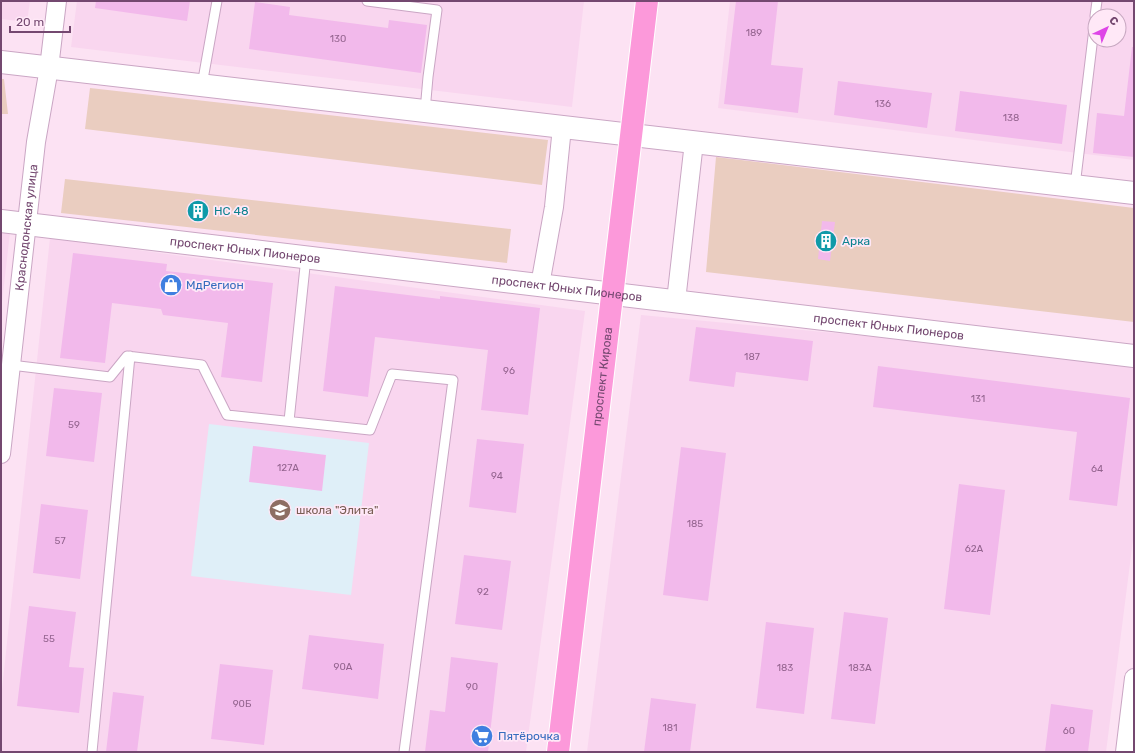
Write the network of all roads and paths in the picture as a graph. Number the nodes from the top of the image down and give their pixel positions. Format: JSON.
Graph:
{"nodes":[{"id":1,"x":57,"y":1,"type":"edge"},
{"id":2,"x":217,"y":1,"type":"edge"},
{"id":3,"x":367,"y":1,"type":"edge"},
{"id":4,"x":646,"y":1,"type":"edge"},
{"id":5,"x":1092,"y":48,"type":"edge"},
{"id":6,"x":1,"y":62,"type":"edge"},
{"id":7,"x":49,"y":68,"type":"junction"},
{"id":8,"x":202,"y":85,"type":"junction"},
{"id":9,"x":425,"y":111,"type":"junction"},
{"id":10,"x":562,"y":127,"type":"junction"},
{"id":11,"x":630,"y":135,"type":"junction"},
{"id":12,"x":694,"y":142,"type":"junction"},
{"id":13,"x":1075,"y":186,"type":"junction"},
{"id":14,"x":1134,"y":193,"type":"edge"},
{"id":15,"x":1,"y":221,"type":"edge"},
{"id":16,"x":27,"y":224,"type":"junction"},
{"id":17,"x":306,"y":257,"type":"junction"},
{"id":18,"x":540,"y":285,"type":"junction"},
{"id":19,"x":612,"y":293,"type":"junction"},
{"id":20,"x":676,"y":301,"type":"junction"},
{"id":21,"x":130,"y":356,"type":"junction"},
{"id":22,"x":1134,"y":356,"type":"edge"},
{"id":23,"x":11,"y":365,"type":"junction"},
{"id":24,"x":289,"y":421,"type":"junction"},
{"id":25,"x":1,"y":454,"type":"edge"},
{"id":26,"x":1134,"y":678,"type":"edge"},
{"id":27,"x":92,"y":752,"type":"edge"},
{"id":28,"x":404,"y":752,"type":"edge"},
{"id":29,"x":558,"y":752,"type":"edge"},
{"id":30,"x":1125,"y":752,"type":"edge"}],
"edges":[{"from":1,"to":7,"type":"street","name":"Краснодонская улица"},
{"from":2,"to":8,"type":"lane"},
{"from":3,"to":9,"type":"lane"},
{"from":4,"to":11,"type":"main road","name":"проспект Кирова"},
{"from":5,"to":13,"type":"lane"},
{"from":6,"to":7,"type":"street"},
{"from":7,"to":8,"type":"street"},
{"from":7,"to":16,"type":"street","name":"Краснодонская улица"},
{"from":8,"to":9,"type":"street"},
{"from":9,"to":10,"type":"street"},
{"from":10,"to":11,"type":"street"},
{"from":10,"to":18,"type":"street"},
{"from":11,"to":12,"type":"street"},
{"from":11,"to":19,"type":"main road","name":"проспект Кирова"},
{"from":12,"to":13,"type":"street"},
{"from":12,"to":20,"type":"street"},
{"from":13,"to":14,"type":"street"},
{"from":15,"to":16,"type":"street","name":"проспект Юных Пионеров"},
{"from":16,"to":17,"type":"street","name":"проспект Юных Пионеров"},
{"from":16,"to":23,"type":"street","name":"Краснодонская улица"},
{"from":17,"to":18,"type":"street","name":"проспект Юных Пионеров"},
{"from":17,"to":24,"type":"lane"},
{"from":18,"to":19,"type":"street","name":"проспект Юных Пионеров"},
{"from":19,"to":20,"type":"street","name":"проспект Юных Пионеров"},
{"from":19,"to":29,"type":"main road","name":"проспект Кирова"},
{"from":20,"to":22,"type":"street","name":"проспект Юных Пионеров"},
{"from":21,"to":23,"type":"lane"},
{"from":21,"to":24,"type":"lane"},
{"from":21,"to":27,"type":"lane"},
{"from":23,"to":25,"type":"street","name":"Краснодонская улица"},
{"from":24,"to":28,"type":"lane"},
{"from":26,"to":30,"type":"street"}]}
